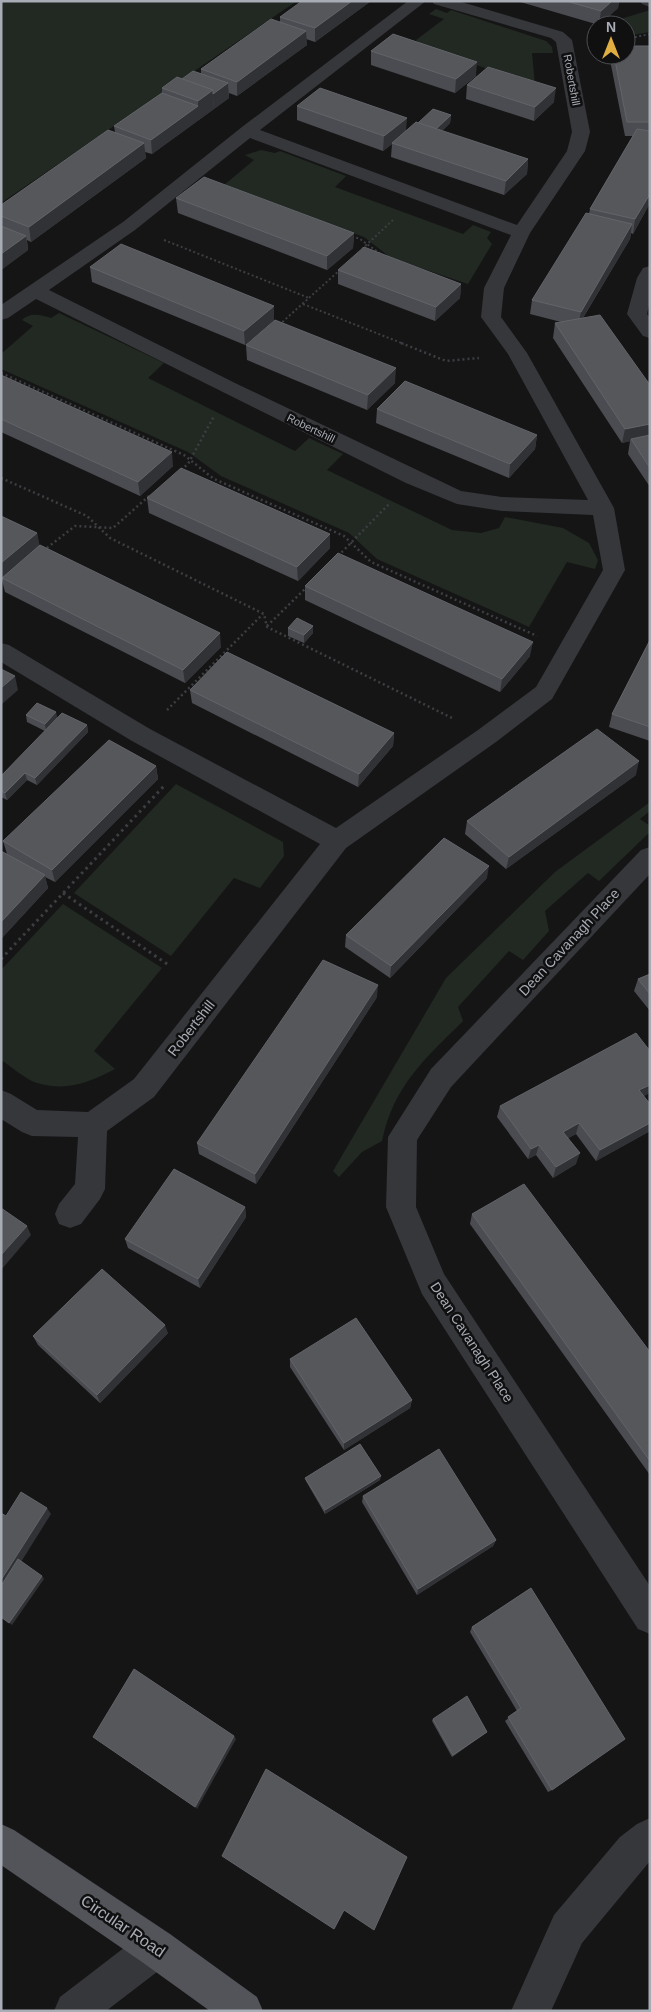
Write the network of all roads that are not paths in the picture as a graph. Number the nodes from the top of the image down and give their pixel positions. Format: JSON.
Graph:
{"nodes":[{"id":1,"x":418,"y":1,"type":"edge"},
{"id":2,"x":440,"y":1,"type":"edge"},
{"id":3,"x":248,"y":131,"type":"junction"},
{"id":4,"x":521,"y":233,"type":"junction"},
{"id":5,"x":650,"y":272,"type":"edge"},
{"id":6,"x":36,"y":291,"type":"junction"},
{"id":7,"x":1,"y":314,"type":"edge"},
{"id":8,"x":650,"y":332,"type":"edge"},
{"id":9,"x":603,"y":508,"type":"junction"},
{"id":10,"x":1,"y":651,"type":"edge"},
{"id":11,"x":337,"y":841,"type":"junction"},
{"id":12,"x":650,"y":857,"type":"edge"},
{"id":13,"x":1,"y":1103,"type":"edge"},
{"id":14,"x":93,"y":1125,"type":"junction"},
{"id":15,"x":70,"y":1214,"type":"dead end"},
{"id":16,"x":650,"y":1617,"type":"edge"},
{"id":17,"x":650,"y":1837,"type":"edge"},
{"id":18,"x":1,"y":1843,"type":"edge"},
{"id":19,"x":156,"y":1948,"type":"junction"},
{"id":20,"x":74,"y":2011,"type":"edge"},
{"id":21,"x":243,"y":2011,"type":"edge"},
{"id":22,"x":531,"y":2011,"type":"edge"}],
"edges":[{"from":1,"to":3,"type":"street"},
{"from":2,"to":4,"type":"street","name":"Robertshill"},
{"from":3,"to":4,"type":"street"},
{"from":3,"to":6,"type":"street"},
{"from":4,"to":9,"type":"street","name":"Robertshill"},
{"from":5,"to":8,"type":"street"},
{"from":6,"to":7,"type":"street"},
{"from":6,"to":9,"type":"street","name":"Robertshill"},
{"from":9,"to":11,"type":"street","name":"Robertshill"},
{"from":10,"to":11,"type":"street"},
{"from":11,"to":14,"type":"street","name":"Robertshill"},
{"from":12,"to":16,"type":"street","name":"Dean Cavanagh Place"},
{"from":13,"to":14,"type":"street"},
{"from":14,"to":15,"type":"street"},
{"from":17,"to":22,"type":"street"},
{"from":18,"to":19,"type":"main road","name":"Circular Road"},
{"from":19,"to":20,"type":"street"},
{"from":19,"to":21,"type":"main road","name":"Circular Road"}]}
